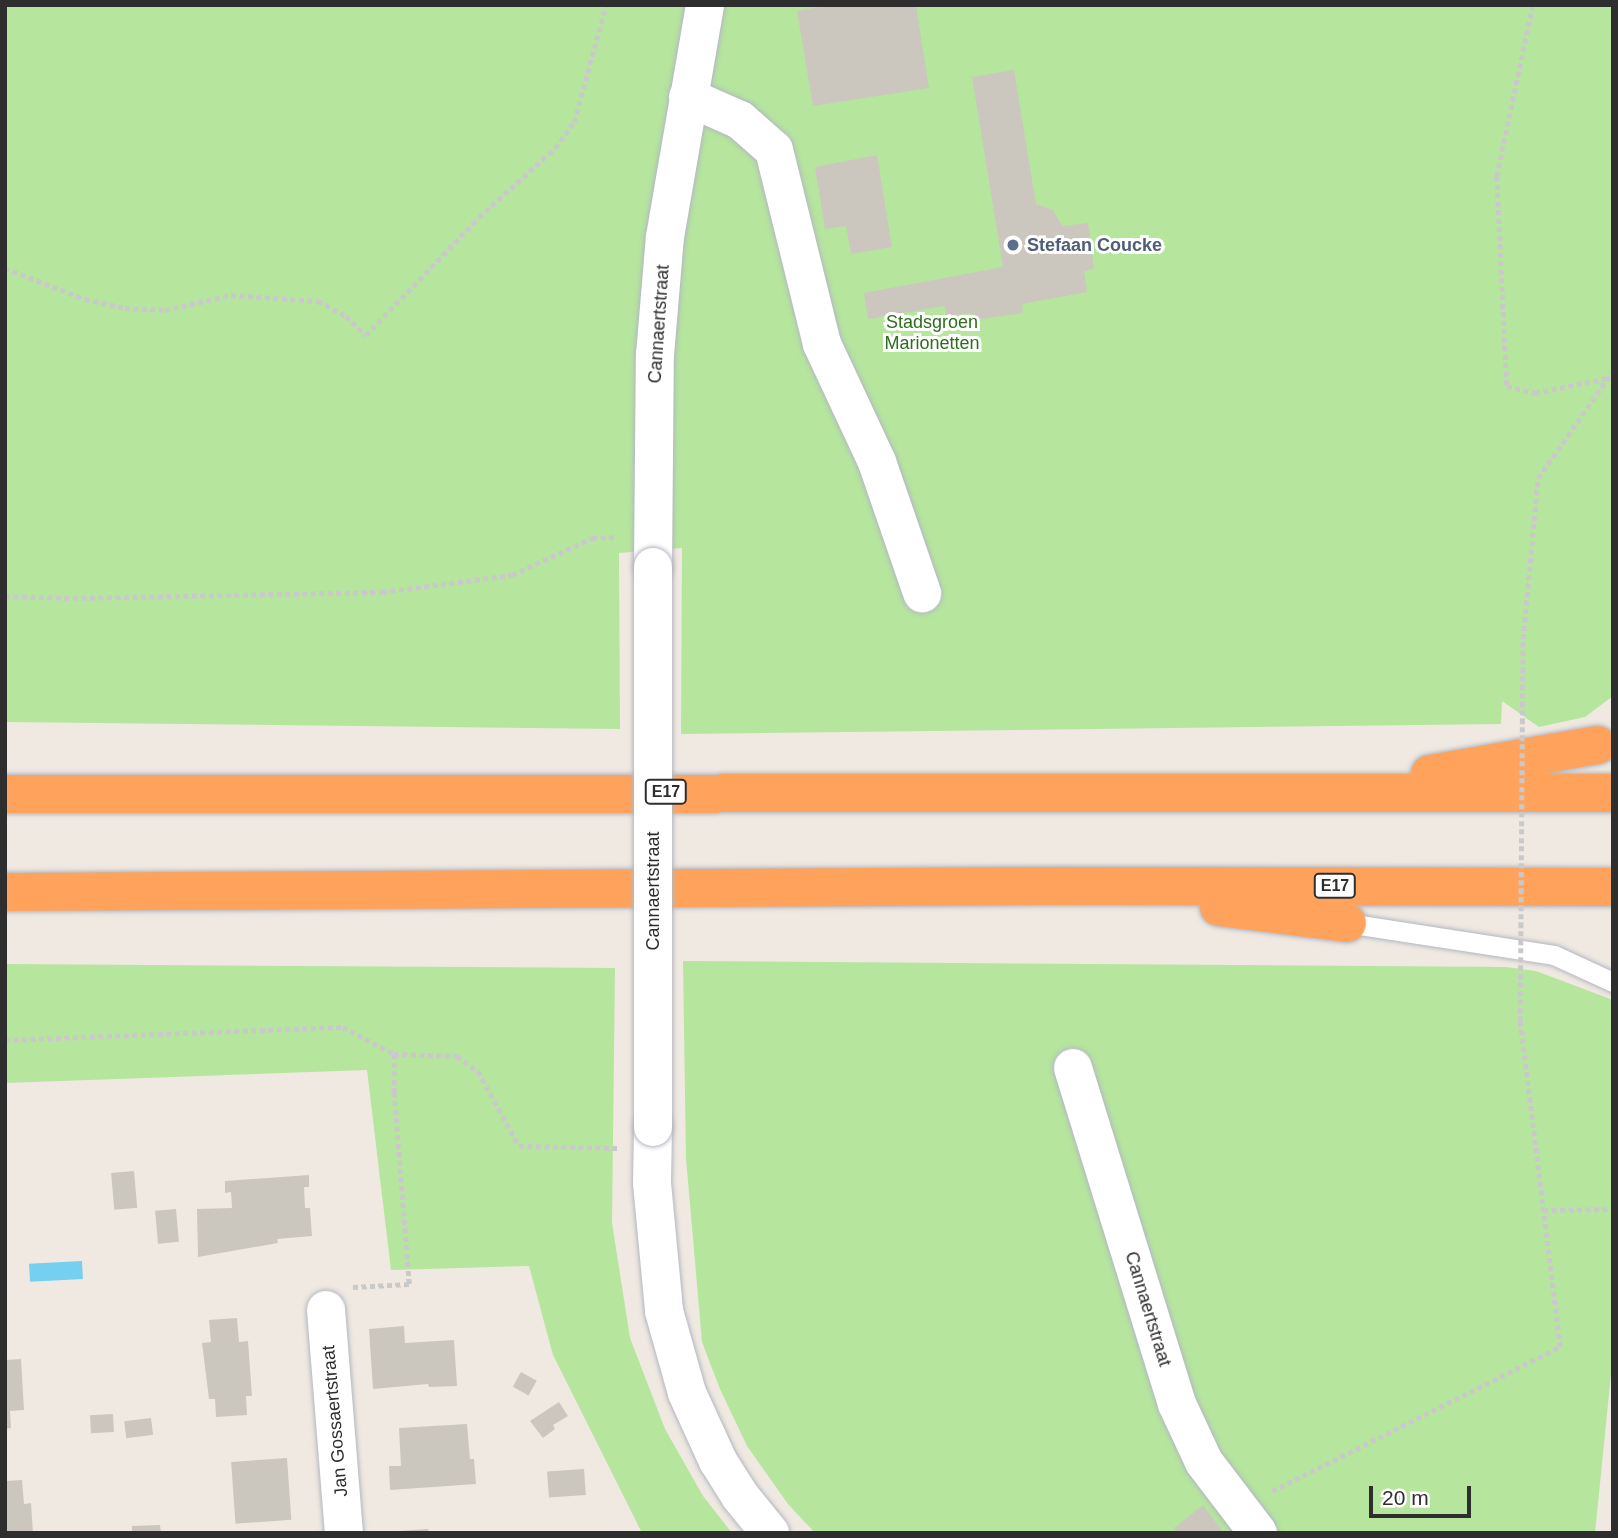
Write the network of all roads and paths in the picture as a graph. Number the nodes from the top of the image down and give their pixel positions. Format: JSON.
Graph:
{"nodes":[{"id":1,"x":606,"y":5,"type":"edge"},
{"id":2,"x":705,"y":5,"type":"edge"},
{"id":3,"x":1533,"y":5,"type":"edge"},
{"id":4,"x":688,"y":97,"type":"junction"},
{"id":5,"x":5,"y":268,"type":"edge"},
{"id":6,"x":1613,"y":371,"type":"edge"},
{"id":7,"x":1608,"y":378,"type":"junction"},
{"id":8,"x":625,"y":537,"type":"dead end"},
{"id":9,"x":922,"y":593,"type":"dead end"},
{"id":10,"x":5,"y":596,"type":"edge"},
{"id":11,"x":1608,"y":741,"type":"edge"},
{"id":12,"x":1328,"y":791,"type":"junction"},
{"id":13,"x":1613,"y":793,"type":"edge"},
{"id":14,"x":5,"y":794,"type":"edge"},
{"id":15,"x":1057,"y":886,"type":"junction"},
{"id":16,"x":1613,"y":887,"type":"edge"},
{"id":17,"x":5,"y":892,"type":"edge"},
{"id":18,"x":1347,"y":923,"type":"joint"},
{"id":19,"x":1613,"y":982,"type":"edge"},
{"id":20,"x":5,"y":1040,"type":"edge"},
{"id":21,"x":394,"y":1054,"type":"junction"},
{"id":22,"x":1073,"y":1068,"type":"dead end"},
{"id":23,"x":604,"y":1148,"type":"dead end"},
{"id":24,"x":1613,"y":1209,"type":"edge"},
{"id":25,"x":1543,"y":1210,"type":"junction"},
{"id":26,"x":326,"y":1310,"type":"joint"},
{"id":27,"x":1248,"y":1520,"type":"edge"},
{"id":28,"x":345,"y":1533,"type":"edge"},
{"id":29,"x":770,"y":1533,"type":"edge"}],
"edges":[{"from":1,"to":5,"type":"path"},
{"from":2,"to":4,"type":"street","name":"Cannaertstraat"},
{"from":3,"to":7,"type":"path"},
{"from":4,"to":9,"type":"street"},
{"from":4,"to":29,"type":"street","name":"Cannaertstraat","bridge":true},
{"from":6,"to":7,"type":"path"},
{"from":7,"to":25,"type":"path","bridge":true},
{"from":8,"to":10,"type":"path"},
{"from":11,"to":12,"type":"highway"},
{"from":12,"to":13,"type":"highway","number":"E17"},
{"from":12,"to":14,"type":"highway","number":"E17"},
{"from":15,"to":16,"type":"highway","number":"E17"},
{"from":15,"to":17,"type":"highway","number":"E17"},
{"from":15,"to":18,"type":"highway"},
{"from":18,"to":19,"type":"lane"},
{"from":20,"to":21,"type":"path"},
{"from":21,"to":23,"type":"path"},
{"from":21,"to":26,"type":"path"},
{"from":22,"to":27,"type":"street","name":"Cannaertstraat"},
{"from":24,"to":25,"type":"path"},
{"from":25,"to":27,"type":"path"},
{"from":26,"to":28,"type":"street","name":"Jan Gossaertstraat"}]}
